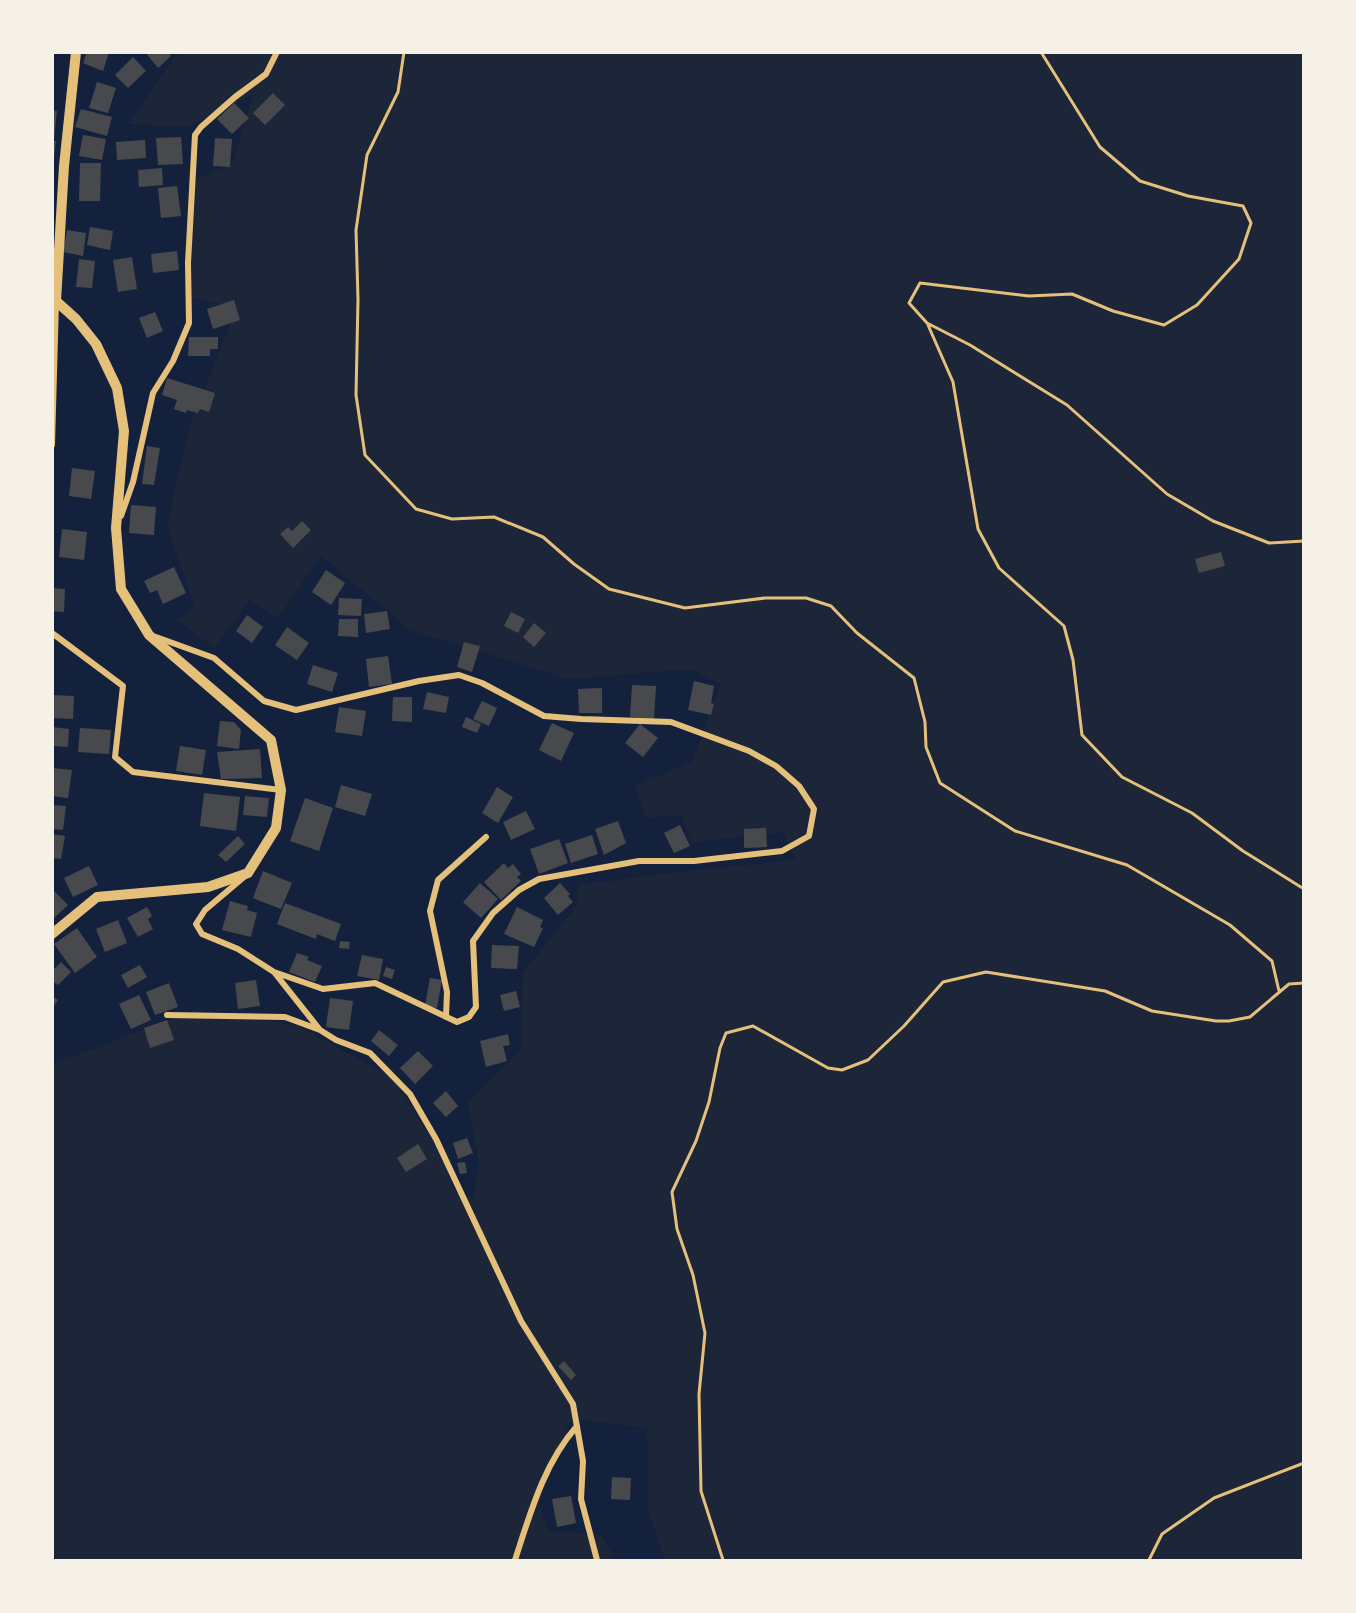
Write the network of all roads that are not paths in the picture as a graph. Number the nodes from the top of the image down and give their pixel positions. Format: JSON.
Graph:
{"nodes":[{"id":1,"x":76,"y":52,"type":"edge"},
{"id":2,"x":277,"y":52,"type":"edge"},
{"id":3,"x":54,"y":301,"type":"edge"},
{"id":4,"x":52,"y":445,"type":"edge"},
{"id":5,"x":116,"y":528,"type":"junction"},
{"id":6,"x":52,"y":633,"type":"edge"},
{"id":7,"x":149,"y":635,"type":"junction"},
{"id":8,"x":280,"y":790,"type":"junction"},
{"id":9,"x":486,"y":837,"type":"dead end"},
{"id":10,"x":248,"y":873,"type":"junction"},
{"id":11,"x":52,"y":934,"type":"edge"},
{"id":12,"x":274,"y":972,"type":"junction"},
{"id":13,"x":167,"y":1015,"type":"dead end"},
{"id":14,"x":446,"y":1017,"type":"junction"},
{"id":15,"x":320,"y":1030,"type":"junction"},
{"id":16,"x":577,"y":1426,"type":"junction"},
{"id":17,"x":515,"y":1560,"type":"edge"},
{"id":18,"x":597,"y":1560,"type":"edge"}],
"edges":[{"from":1,"to":3,"type":"street"},
{"from":2,"to":5,"type":"street"},
{"from":3,"to":4,"type":"street"},
{"from":3,"to":5,"type":"street"},
{"from":5,"to":7,"type":"street"},
{"from":6,"to":8,"type":"street"},
{"from":7,"to":8,"type":"street"},
{"from":7,"to":14,"type":"street"},
{"from":8,"to":10,"type":"street"},
{"from":9,"to":14,"type":"street"},
{"from":10,"to":11,"type":"street"},
{"from":10,"to":12,"type":"street"},
{"from":12,"to":14,"type":"street"},
{"from":12,"to":15,"type":"street"},
{"from":13,"to":15,"type":"street"},
{"from":15,"to":16,"type":"street"},
{"from":16,"to":17,"type":"street"},
{"from":16,"to":18,"type":"street"}]}
